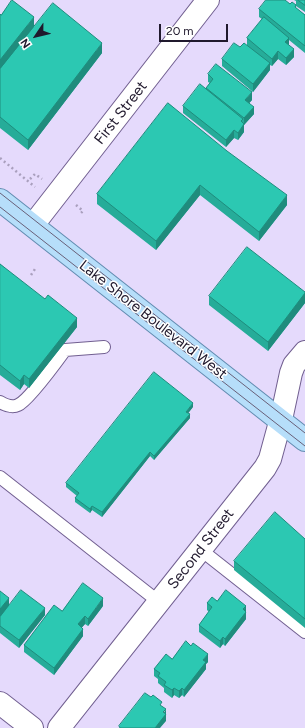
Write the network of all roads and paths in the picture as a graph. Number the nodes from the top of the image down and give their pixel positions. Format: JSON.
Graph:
{"nodes":[{"id":1,"x":208,"y":0,"type":"edge"},
{"id":2,"x":0,"y":158,"type":"edge"},
{"id":3,"x":30,"y":179,"type":"dead end"},
{"id":4,"x":42,"y":179,"type":"dead end"},
{"id":5,"x":0,"y":200,"type":"edge"},
{"id":6,"x":52,"y":201,"type":"junction"},
{"id":7,"x":75,"y":204,"type":"dead end"},
{"id":8,"x":80,"y":215,"type":"dead end"},
{"id":9,"x":33,"y":225,"type":"junction"},
{"id":10,"x":35,"y":269,"type":"dead end"},
{"id":11,"x":31,"y":275,"type":"dead end"},
{"id":12,"x":104,"y":347,"type":"dead end"},
{"id":13,"x":305,"y":352,"type":"edge"},
{"id":14,"x":0,"y":402,"type":"edge"},
{"id":15,"x":281,"y":421,"type":"junction"},
{"id":16,"x":305,"y":440,"type":"edge"},
{"id":17,"x":0,"y":477,"type":"edge"},
{"id":18,"x":201,"y":550,"type":"junction"},
{"id":19,"x":159,"y":602,"type":"junction"},
{"id":20,"x":305,"y":632,"type":"edge"},
{"id":21,"x":0,"y":703,"type":"edge"},
{"id":22,"x":32,"y":728,"type":"edge"},
{"id":23,"x":59,"y":728,"type":"edge"}],
"edges":[{"from":1,"to":6,"type":"street","name":"First Street"},
{"from":2,"to":6,"type":"path"},
{"from":3,"to":4,"type":"path"},
{"from":5,"to":9,"type":"main road","name":"Lake Shore Boulevard West"},
{"from":6,"to":9,"type":"street","name":"First Street"},
{"from":7,"to":8,"type":"path"},
{"from":9,"to":15,"type":"main road","name":"Lake Shore Boulevard West"},
{"from":10,"to":11,"type":"path"},
{"from":12,"to":14,"type":"lane"},
{"from":13,"to":15,"type":"street","name":"Second Street"},
{"from":15,"to":16,"type":"main road","name":"Lake Shore Boulevard West"},
{"from":15,"to":18,"type":"street","name":"Second Street"},
{"from":17,"to":19,"type":"lane"},
{"from":18,"to":19,"type":"street","name":"Second Street"},
{"from":18,"to":20,"type":"lane"},
{"from":19,"to":23,"type":"street","name":"Second Street"},
{"from":21,"to":22,"type":"street"}]}
